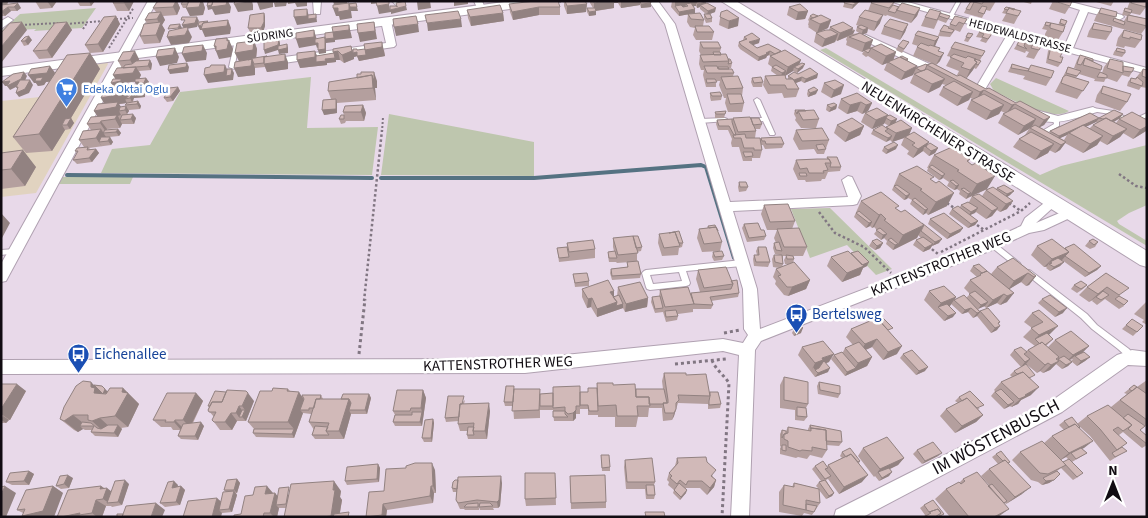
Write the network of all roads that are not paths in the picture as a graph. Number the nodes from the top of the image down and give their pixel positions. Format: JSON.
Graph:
{"nodes":[{"id":1,"x":153,"y":1,"type":"edge"},
{"id":2,"x":317,"y":1,"type":"edge"},
{"id":3,"x":540,"y":1,"type":"edge"},
{"id":4,"x":653,"y":1,"type":"edge"},
{"id":5,"x":893,"y":1,"type":"edge"},
{"id":6,"x":959,"y":1,"type":"edge"},
{"id":7,"x":1055,"y":1,"type":"edge"},
{"id":8,"x":727,"y":2,"type":"edge"},
{"id":9,"x":480,"y":5,"type":"edge"},
{"id":10,"x":1085,"y":9,"type":"junction"},
{"id":11,"x":317,"y":12,"type":"edge"},
{"id":12,"x":950,"y":17,"type":"junction"},
{"id":13,"x":1119,"y":17,"type":"edge"},
{"id":14,"x":386,"y":21,"type":"junction"},
{"id":15,"x":1013,"y":34,"type":"junction"},
{"id":16,"x":866,"y":38,"type":"edge"},
{"id":17,"x":236,"y":41,"type":"junction"},
{"id":18,"x":1068,"y":49,"type":"junction"},
{"id":19,"x":122,"y":56,"type":"junction"},
{"id":20,"x":270,"y":62,"type":"edge"},
{"id":21,"x":248,"y":65,"type":"edge"},
{"id":22,"x":1147,"y":71,"type":"edge"},
{"id":23,"x":1,"y":72,"type":"edge"},
{"id":24,"x":954,"y":78,"type":"edge"},
{"id":25,"x":980,"y":89,"type":"edge"},
{"id":26,"x":758,"y":100,"type":"dead end"},
{"id":27,"x":1025,"y":108,"type":"edge"},
{"id":28,"x":1093,"y":110,"type":"joint"},
{"id":29,"x":1147,"y":115,"type":"edge"},
{"id":30,"x":766,"y":119,"type":"junction"},
{"id":31,"x":728,"y":120,"type":"edge"},
{"id":32,"x":747,"y":120,"type":"edge"},
{"id":33,"x":1056,"y":120,"type":"junction"},
{"id":34,"x":700,"y":121,"type":"junction"},
{"id":35,"x":772,"y":134,"type":"dead end"},
{"id":36,"x":1046,"y":139,"type":"edge"},
{"id":37,"x":848,"y":180,"type":"dead end"},
{"id":38,"x":1052,"y":203,"type":"junction"},
{"id":39,"x":726,"y":208,"type":"junction"},
{"id":40,"x":1069,"y":213,"type":"junction"},
{"id":41,"x":1026,"y":229,"type":"junction"},
{"id":42,"x":993,"y":245,"type":"junction"},
{"id":43,"x":15,"y":251,"type":"junction"},
{"id":44,"x":1,"y":253,"type":"edge"},
{"id":45,"x":1147,"y":260,"type":"edge"},
{"id":46,"x":742,"y":263,"type":"junction"},
{"id":47,"x":682,"y":270,"type":"junction"},
{"id":48,"x":1,"y":277,"type":"edge"},
{"id":49,"x":752,"y":343,"type":"junction"},
{"id":50,"x":1140,"y":358,"type":"edge"},
{"id":51,"x":1,"y":367,"type":"edge"},
{"id":52,"x":740,"y":517,"type":"edge"},
{"id":53,"x":843,"y":517,"type":"edge"}],
"edges":[{"from":1,"to":19,"type":"street"},
{"from":2,"to":11,"type":"street"},
{"from":3,"to":9,"type":"street","name":"SÜDRING"},
{"from":4,"to":34,"type":"street"},
{"from":5,"to":12,"type":"street","name":"HEIDEWALDSTRASSE"},
{"from":6,"to":12,"type":"lane"},
{"from":7,"to":10,"type":"street"},
{"from":8,"to":38,"type":"street","name":"NEUENKIRCHENER STRASSE"},
{"from":9,"to":14,"type":"street","name":"SÜDRING"},
{"from":10,"to":13,"type":"street"},
{"from":10,"to":18,"type":"street"},
{"from":12,"to":15,"type":"street","name":"HEIDEWALDSTRASSE"},
{"from":14,"to":17,"type":"street","name":"SÜDRING"},
{"from":14,"to":20,"type":"street"},
{"from":15,"to":18,"type":"street","name":"HEIDEWALDSTRASSE"},
{"from":15,"to":25,"type":"street"},
{"from":16,"to":24,"type":"street"},
{"from":17,"to":19,"type":"street","name":"SÜDRING"},
{"from":17,"to":21,"type":"lane"},
{"from":18,"to":22,"type":"street","name":"HEIDEWALDSTRASSE"},
{"from":19,"to":23,"type":"street","name":"SÜDRING"},
{"from":19,"to":43,"type":"street"},
{"from":26,"to":30,"type":"lane"},
{"from":27,"to":33,"type":"street"},
{"from":28,"to":29,"type":"lane"},
{"from":28,"to":33,"type":"street"},
{"from":30,"to":32,"type":"lane"},
{"from":30,"to":35,"type":"lane"},
{"from":31,"to":34,"type":"lane"},
{"from":33,"to":36,"type":"lane"},
{"from":34,"to":39,"type":"street"},
{"from":37,"to":39,"type":"street"},
{"from":38,"to":40,"type":"street","name":"NEUENKIRCHENER STRASSE"},
{"from":38,"to":41,"type":"street","name":"KATTENSTROTHER WEG"},
{"from":39,"to":46,"type":"street"},
{"from":40,"to":41,"type":"street","name":"KATTENSTROTHER WEG"},
{"from":40,"to":45,"type":"street","name":"NEUENKIRCHENER STRASSE"},
{"from":41,"to":42,"type":"street","name":"KATTENSTROTHER WEG"},
{"from":42,"to":49,"type":"street","name":"KATTENSTROTHER WEG"},
{"from":42,"to":50,"type":"lane"},
{"from":43,"to":44,"type":"lane"},
{"from":43,"to":48,"type":"street"},
{"from":46,"to":47,"type":"lane"},
{"from":46,"to":49,"type":"street"},
{"from":47,"to":47,"type":"lane"},
{"from":49,"to":51,"type":"street","name":"KATTENSTROTHER WEG"},
{"from":49,"to":52,"type":"street"},
{"from":50,"to":53,"type":"street","name":"IM WÖSTENBUSCH"}]}
